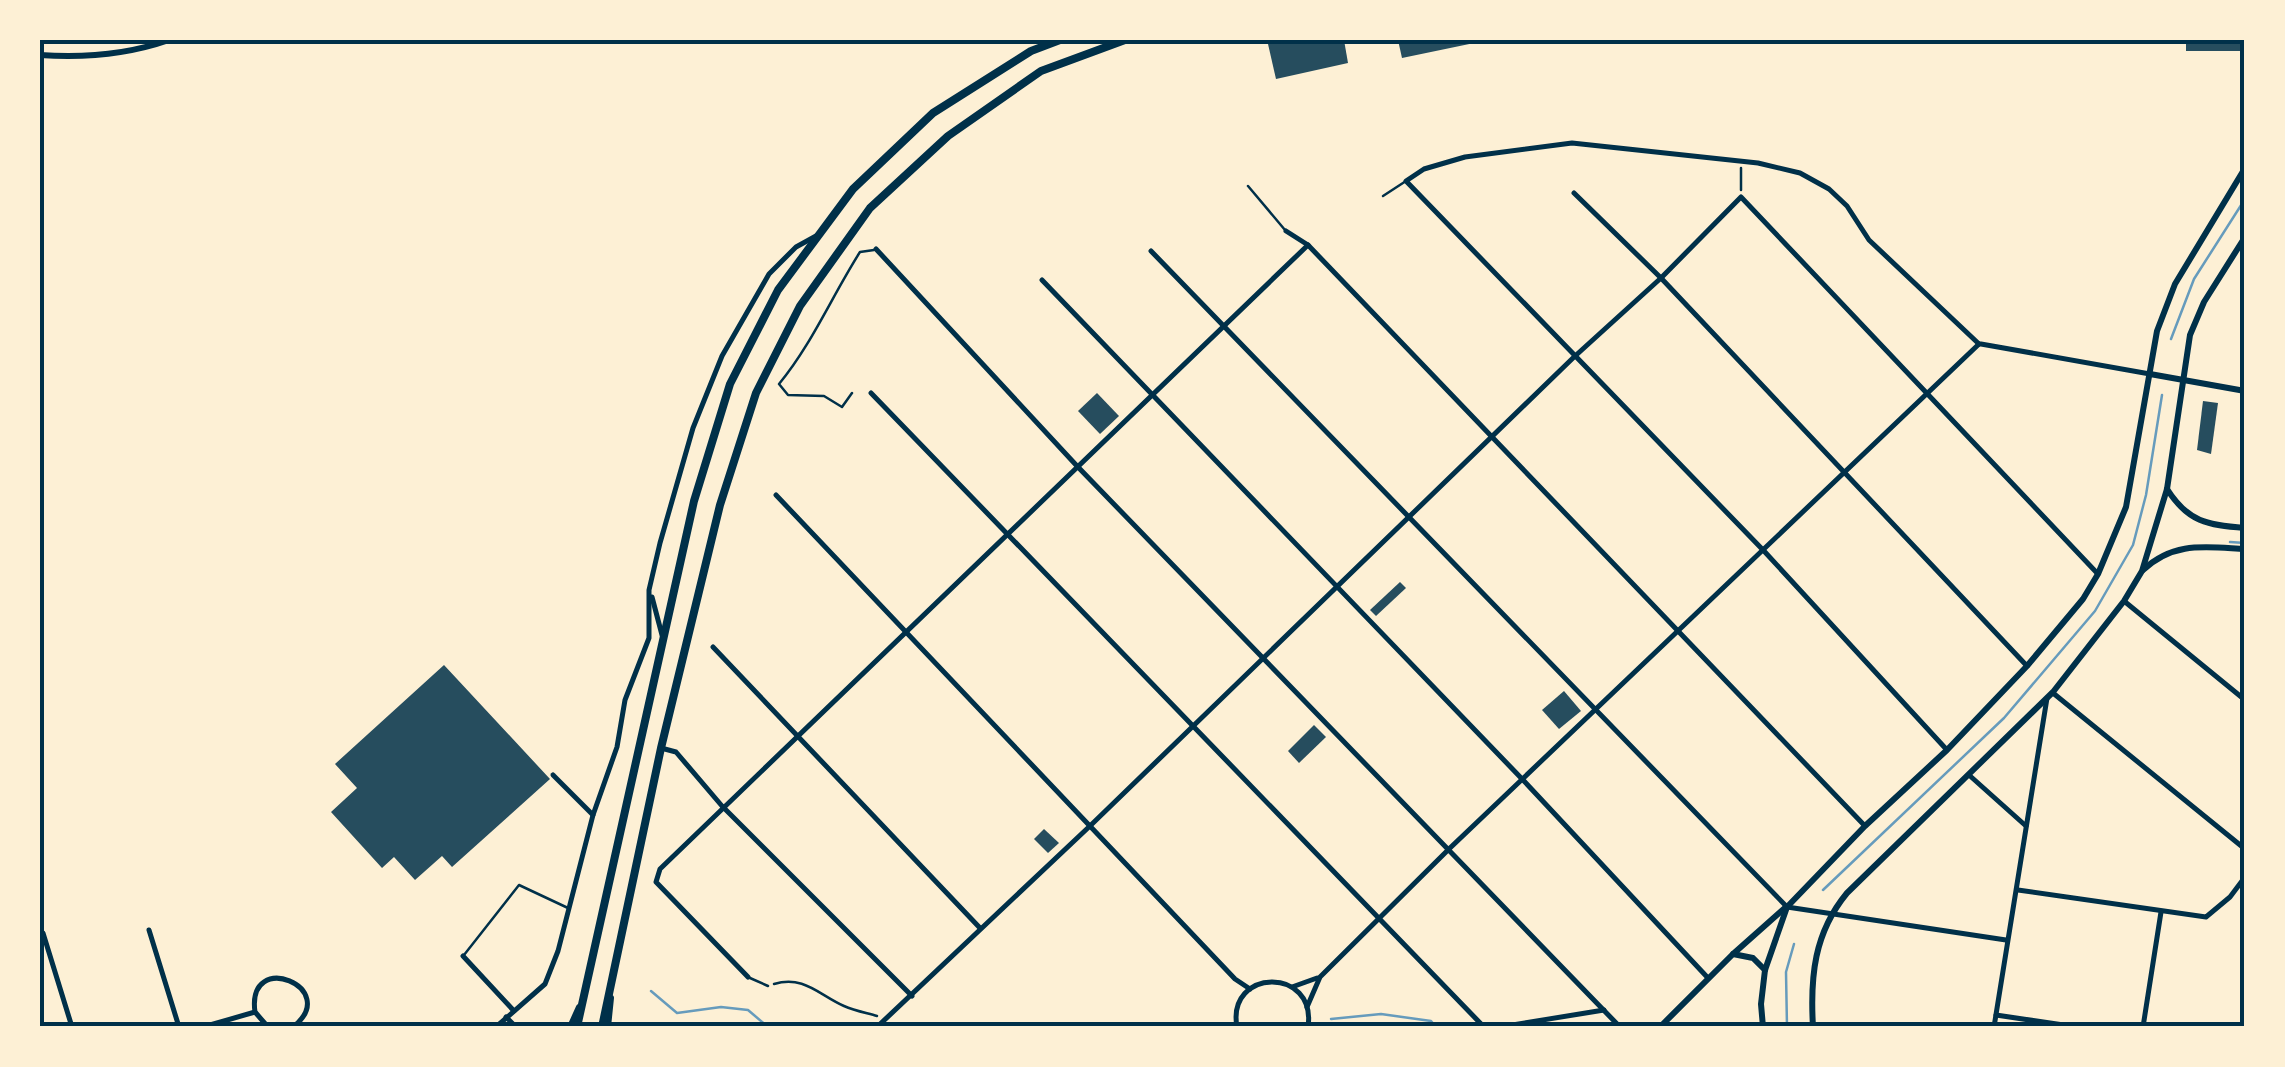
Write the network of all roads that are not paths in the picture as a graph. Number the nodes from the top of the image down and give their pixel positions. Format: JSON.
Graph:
{"nodes":[{"id":1,"x":169,"y":40,"type":"edge"},
{"id":2,"x":1060,"y":40,"type":"edge"},
{"id":3,"x":1125,"y":40,"type":"edge"},
{"id":4,"x":40,"y":55,"type":"edge"},
{"id":5,"x":2245,"y":168,"type":"edge"},
{"id":6,"x":1406,"y":181,"type":"junction"},
{"id":7,"x":1248,"y":186,"type":"dead end"},
{"id":8,"x":1574,"y":193,"type":"dead end"},
{"id":9,"x":1382,"y":196,"type":"dead end"},
{"id":10,"x":1286,"y":231,"type":"joint"},
{"id":11,"x":819,"y":234,"type":"junction"},
{"id":12,"x":2245,"y":237,"type":"edge"},
{"id":13,"x":1308,"y":245,"type":"junction"},
{"id":14,"x":876,"y":250,"type":"joint"},
{"id":15,"x":1151,"y":251,"type":"dead end"},
{"id":16,"x":1660,"y":278,"type":"junction"},
{"id":17,"x":1042,"y":280,"type":"dead end"},
{"id":18,"x":1223,"y":324,"type":"junction"},
{"id":19,"x":1980,"y":344,"type":"junction"},
{"id":20,"x":1574,"y":357,"type":"junction"},
{"id":21,"x":2150,"y":374,"type":"junction"},
{"id":22,"x":2182,"y":380,"type":"junction"},
{"id":23,"x":2245,"y":391,"type":"edge"},
{"id":24,"x":852,"y":393,"type":"dead end"},
{"id":25,"x":870,"y":394,"type":"dead end"},
{"id":26,"x":1927,"y":394,"type":"junction"},
{"id":27,"x":1152,"y":395,"type":"junction"},
{"id":28,"x":1493,"y":436,"type":"junction"},
{"id":29,"x":1078,"y":466,"type":"junction"},
{"id":30,"x":1846,"y":472,"type":"junction"},
{"id":31,"x":2167,"y":489,"type":"junction"},
{"id":32,"x":776,"y":495,"type":"dead end"},
{"id":33,"x":1410,"y":518,"type":"junction"},
{"id":34,"x":2245,"y":528,"type":"edge"},
{"id":35,"x":1008,"y":536,"type":"junction"},
{"id":36,"x":2245,"y":549,"type":"edge"},
{"id":37,"x":1764,"y":552,"type":"junction"},
{"id":38,"x":2142,"y":571,"type":"junction"},
{"id":39,"x":2098,"y":574,"type":"junction"},
{"id":40,"x":1337,"y":586,"type":"junction"},
{"id":41,"x":649,"y":590,"type":"junction"},
{"id":42,"x":2124,"y":601,"type":"junction"},
{"id":43,"x":1677,"y":630,"type":"junction"},
{"id":44,"x":904,"y":631,"type":"junction"},
{"id":45,"x":664,"y":641,"type":"junction"},
{"id":46,"x":713,"y":647,"type":"dead end"},
{"id":47,"x":1265,"y":657,"type":"junction"},
{"id":48,"x":2027,"y":666,"type":"junction"},
{"id":49,"x":2050,"y":695,"type":"junction"},
{"id":50,"x":2245,"y":700,"type":"edge"},
{"id":51,"x":1595,"y":710,"type":"junction"},
{"id":52,"x":1190,"y":726,"type":"junction"},
{"id":53,"x":797,"y":736,"type":"junction"},
{"id":54,"x":661,"y":748,"type":"junction"},
{"id":55,"x":1947,"y":750,"type":"junction"},
{"id":56,"x":553,"y":775,"type":"dead end"},
{"id":57,"x":1969,"y":775,"type":"junction"},
{"id":58,"x":1524,"y":781,"type":"junction"},
{"id":59,"x":722,"y":806,"type":"junction"},
{"id":60,"x":593,"y":815,"type":"junction"},
{"id":61,"x":1091,"y":825,"type":"junction"},
{"id":62,"x":1865,"y":826,"type":"junction"},
{"id":63,"x":2026,"y":826,"type":"junction"},
{"id":64,"x":1450,"y":848,"type":"junction"},
{"id":65,"x":2245,"y":849,"type":"edge"},
{"id":66,"x":2245,"y":877,"type":"edge"},
{"id":67,"x":2018,"y":890,"type":"junction"},
{"id":68,"x":1786,"y":907,"type":"junction"},
{"id":69,"x":568,"y":908,"type":"junction"},
{"id":70,"x":2161,"y":912,"type":"junction"},
{"id":71,"x":1830,"y":914,"type":"junction"},
{"id":72,"x":1379,"y":920,"type":"junction"},
{"id":73,"x":980,"y":928,"type":"junction"},
{"id":74,"x":149,"y":930,"type":"dead end"},
{"id":75,"x":42,"y":934,"type":"dead end"},
{"id":76,"x":2006,"y":940,"type":"junction"},
{"id":77,"x":1734,"y":954,"type":"junction"},
{"id":78,"x":464,"y":956,"type":"joint"},
{"id":79,"x":1765,"y":970,"type":"junction"},
{"id":80,"x":748,"y":977,"type":"joint"},
{"id":81,"x":1320,"y":977,"type":"junction"},
{"id":82,"x":1234,"y":979,"type":"junction"},
{"id":83,"x":1710,"y":980,"type":"junction"},
{"id":84,"x":768,"y":986,"type":"road end"},
{"id":85,"x":1292,"y":987,"type":"junction"},
{"id":86,"x":1250,"y":989,"type":"junction"},
{"id":87,"x":912,"y":996,"type":"junction"},
{"id":88,"x":1241,"y":999,"type":"junction"},
{"id":89,"x":1307,"y":1007,"type":"junction"},
{"id":90,"x":1604,"y":1010,"type":"junction"},
{"id":91,"x":514,"y":1011,"type":"junction"},
{"id":92,"x":255,"y":1012,"type":"junction"},
{"id":93,"x":1996,"y":1014,"type":"junction"},
{"id":94,"x":506,"y":1017,"type":"junction"},
{"id":95,"x":72,"y":1027,"type":"edge"},
{"id":96,"x":179,"y":1027,"type":"edge"},
{"id":97,"x":203,"y":1027,"type":"edge"},
{"id":98,"x":268,"y":1027,"type":"edge"},
{"id":99,"x":293,"y":1027,"type":"edge"},
{"id":100,"x":496,"y":1027,"type":"edge"},
{"id":101,"x":516,"y":1027,"type":"edge"},
{"id":102,"x":574,"y":1027,"type":"edge"},
{"id":103,"x":606,"y":1027,"type":"edge"},
{"id":104,"x":877,"y":1027,"type":"edge"},
{"id":105,"x":1237,"y":1027,"type":"edge"},
{"id":106,"x":1308,"y":1027,"type":"edge"},
{"id":107,"x":1484,"y":1027,"type":"edge"},
{"id":108,"x":1500,"y":1027,"type":"edge"},
{"id":109,"x":1620,"y":1027,"type":"edge"},
{"id":110,"x":1660,"y":1027,"type":"edge"},
{"id":111,"x":1763,"y":1027,"type":"edge"},
{"id":112,"x":1813,"y":1027,"type":"edge"},
{"id":113,"x":1994,"y":1027,"type":"edge"},
{"id":114,"x":2078,"y":1027,"type":"edge"},
{"id":115,"x":2142,"y":1027,"type":"edge"}],
"edges":[{"from":1,"to":4,"type":"main road"},
{"from":2,"to":11,"type":"highway"},
{"from":3,"to":54,"type":"highway"},
{"from":5,"to":21,"type":"main road"},
{"from":6,"to":9,"type":"lane"},
{"from":6,"to":19,"type":"street"},
{"from":6,"to":20,"type":"street"},
{"from":7,"to":10,"type":"lane"},
{"from":8,"to":16,"type":"street"},
{"from":10,"to":13,"type":"street"},
{"from":11,"to":41,"type":"street"},
{"from":11,"to":45,"type":"highway"},
{"from":12,"to":22,"type":"main road"},
{"from":13,"to":18,"type":"street"},
{"from":13,"to":28,"type":"street"},
{"from":14,"to":24,"type":"lane"},
{"from":14,"to":29,"type":"street"},
{"from":15,"to":18,"type":"street"},
{"from":16,"to":20,"type":"street"},
{"from":16,"to":26,"type":"street"},
{"from":16,"to":30,"type":"street"},
{"from":17,"to":27,"type":"street"},
{"from":18,"to":27,"type":"street"},
{"from":18,"to":33,"type":"street"},
{"from":19,"to":21,"type":"street"},
{"from":19,"to":26,"type":"street"},
{"from":20,"to":28,"type":"street"},
{"from":20,"to":37,"type":"street"},
{"from":21,"to":22,"type":"main road"},
{"from":21,"to":39,"type":"main road"},
{"from":22,"to":23,"type":"main road"},
{"from":22,"to":31,"type":"main road"},
{"from":25,"to":35,"type":"street"},
{"from":26,"to":30,"type":"street"},
{"from":26,"to":39,"type":"street"},
{"from":27,"to":29,"type":"street"},
{"from":27,"to":40,"type":"street"},
{"from":28,"to":33,"type":"street"},
{"from":28,"to":43,"type":"street"},
{"from":29,"to":35,"type":"street"},
{"from":29,"to":47,"type":"street"},
{"from":30,"to":37,"type":"street"},
{"from":30,"to":48,"type":"street"},
{"from":31,"to":34,"type":"main road"},
{"from":31,"to":38,"type":"main road"},
{"from":32,"to":44,"type":"street"},
{"from":33,"to":40,"type":"street"},
{"from":33,"to":51,"type":"street"},
{"from":35,"to":44,"type":"street"},
{"from":35,"to":52,"type":"street"},
{"from":36,"to":38,"type":"main road"},
{"from":37,"to":43,"type":"street"},
{"from":37,"to":55,"type":"street"},
{"from":38,"to":42,"type":"main road"},
{"from":39,"to":48,"type":"main road"},
{"from":40,"to":47,"type":"street"},
{"from":40,"to":58,"type":"street"},
{"from":41,"to":45,"type":"street"},
{"from":41,"to":60,"type":"street"},
{"from":42,"to":49,"type":"main road"},
{"from":42,"to":50,"type":"street"},
{"from":43,"to":51,"type":"street"},
{"from":43,"to":62,"type":"street"},
{"from":44,"to":53,"type":"street"},
{"from":44,"to":61,"type":"street"},
{"from":45,"to":102,"type":"highway"},
{"from":46,"to":53,"type":"street"},
{"from":47,"to":52,"type":"street"},
{"from":47,"to":64,"type":"street"},
{"from":48,"to":55,"type":"main road"},
{"from":49,"to":57,"type":"main road"},
{"from":49,"to":63,"type":"street"},
{"from":49,"to":65,"type":"street"},
{"from":51,"to":58,"type":"street"},
{"from":51,"to":68,"type":"street"},
{"from":52,"to":61,"type":"street"},
{"from":52,"to":72,"type":"street"},
{"from":53,"to":59,"type":"street"},
{"from":53,"to":73,"type":"street"},
{"from":54,"to":59,"type":"street"},
{"from":54,"to":103,"type":"highway"},
{"from":55,"to":62,"type":"main road"},
{"from":56,"to":60,"type":"street"},
{"from":57,"to":63,"type":"street"},
{"from":57,"to":71,"type":"main road"},
{"from":58,"to":64,"type":"street"},
{"from":58,"to":83,"type":"street"},
{"from":59,"to":80,"type":"street"},
{"from":59,"to":87,"type":"street"},
{"from":60,"to":69,"type":"street"},
{"from":61,"to":73,"type":"street"},
{"from":61,"to":82,"type":"street"},
{"from":62,"to":68,"type":"main road"},
{"from":63,"to":67,"type":"street"},
{"from":64,"to":72,"type":"street"},
{"from":64,"to":90,"type":"street"},
{"from":66,"to":70,"type":"street"},
{"from":67,"to":70,"type":"street"},
{"from":67,"to":76,"type":"street"},
{"from":68,"to":71,"type":"street"},
{"from":68,"to":77,"type":"main road"},
{"from":68,"to":79,"type":"main road"},
{"from":69,"to":78,"type":"lane"},
{"from":69,"to":91,"type":"street"},
{"from":70,"to":115,"type":"street"},
{"from":71,"to":76,"type":"street"},
{"from":71,"to":112,"type":"main road"},
{"from":72,"to":81,"type":"street"},
{"from":72,"to":107,"type":"street"},
{"from":73,"to":87,"type":"street"},
{"from":74,"to":96,"type":"street"},
{"from":75,"to":95,"type":"street"},
{"from":76,"to":93,"type":"street"},
{"from":77,"to":79,"type":"main road"},
{"from":77,"to":83,"type":"main road"},
{"from":78,"to":91,"type":"street"},
{"from":79,"to":111,"type":"main road"},
{"from":80,"to":84,"type":"lane"},
{"from":81,"to":85,"type":"street"},
{"from":81,"to":89,"type":"street"},
{"from":82,"to":86,"type":"street"},
{"from":82,"to":88,"type":"street"},
{"from":83,"to":110,"type":"main road"},
{"from":85,"to":86,"type":"street"},
{"from":85,"to":89,"type":"street"},
{"from":86,"to":88,"type":"street"},
{"from":87,"to":104,"type":"street"},
{"from":88,"to":105,"type":"street"},
{"from":89,"to":106,"type":"street"},
{"from":90,"to":108,"type":"street"},
{"from":90,"to":109,"type":"street"},
{"from":91,"to":94,"type":"street"},
{"from":92,"to":97,"type":"street"},
{"from":92,"to":98,"type":"street"},
{"from":92,"to":99,"type":"street"},
{"from":93,"to":113,"type":"street"},
{"from":93,"to":114,"type":"street"},
{"from":94,"to":100,"type":"street"},
{"from":94,"to":101,"type":"street"}]}
